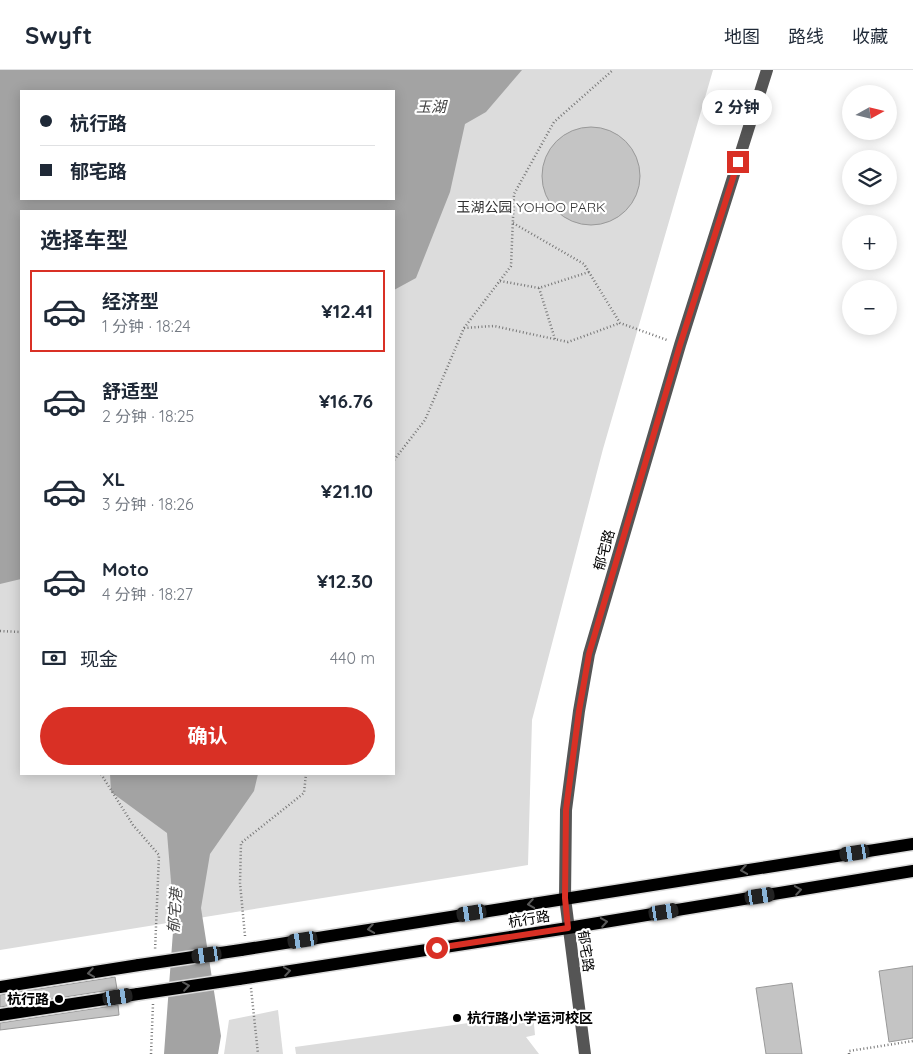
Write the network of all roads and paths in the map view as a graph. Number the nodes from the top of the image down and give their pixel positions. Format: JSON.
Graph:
{"nodes":[{"id":1,"x":612,"y":70,"type":"edge"},
{"id":2,"x":767,"y":70,"type":"edge"},
{"id":3,"x":513,"y":223,"type":"junction"},
{"id":4,"x":588,"y":272,"type":"junction"},
{"id":5,"x":500,"y":281,"type":"junction"},
{"id":6,"x":539,"y":288,"type":"junction"},
{"id":7,"x":620,"y":322,"type":"junction"},
{"id":8,"x":464,"y":328,"type":"junction"},
{"id":9,"x":555,"y":339,"type":"junction"},
{"id":10,"x":680,"y":345,"type":"junction"},
{"id":11,"x":395,"y":459,"type":"edge"},
{"id":12,"x":0,"y":631,"type":"edge"},
{"id":13,"x":20,"y":632,"type":"edge"},
{"id":14,"x":102,"y":775,"type":"edge"},
{"id":15,"x":306,"y":775,"type":"edge"},
{"id":16,"x":913,"y":844,"type":"edge"},
{"id":17,"x":913,"y":871,"type":"edge"},
{"id":18,"x":565,"y":898,"type":"junction"},
{"id":19,"x":568,"y":928,"type":"junction"},
{"id":20,"x":244,"y":950,"type":"junction"},
{"id":21,"x":155,"y":955,"type":"dead end"},
{"id":22,"x":245,"y":978,"type":"junction"},
{"id":23,"x":0,"y":987,"type":"edge"},
{"id":24,"x":153,"y":1004,"type":"dead end"},
{"id":25,"x":0,"y":1015,"type":"edge"},
{"id":26,"x":913,"y":1041,"type":"edge"},
{"id":27,"x":151,"y":1054,"type":"edge"},
{"id":28,"x":258,"y":1054,"type":"edge"},
{"id":29,"x":585,"y":1054,"type":"edge"},
{"id":30,"x":849,"y":1054,"type":"edge"}],
"edges":[{"from":1,"to":3,"type":"path"},
{"from":2,"to":10,"type":"street","name":"郁宅路"},
{"from":3,"to":4,"type":"path"},
{"from":3,"to":5,"type":"path"},
{"from":4,"to":6,"type":"path"},
{"from":4,"to":7,"type":"path"},
{"from":5,"to":6,"type":"path"},
{"from":5,"to":8,"type":"path"},
{"from":6,"to":9,"type":"path"},
{"from":7,"to":9,"type":"path"},
{"from":7,"to":10,"type":"path"},
{"from":8,"to":9,"type":"path"},
{"from":8,"to":11,"type":"path"},
{"from":10,"to":18,"type":"street","name":"郁宅路"},
{"from":12,"to":13,"type":"path"},
{"from":14,"to":21,"type":"path"},
{"from":15,"to":20,"type":"path"},
{"from":16,"to":18,"type":"main road","name":"杭行路","one_way":true},
{"from":19,"to":17,"type":"main road","name":"杭行路","one_way":true},
{"from":18,"to":19,"type":"street","name":"郁宅路"},
{"from":18,"to":20,"type":"main road","name":"杭行路","one_way":true},
{"from":22,"to":19,"type":"main road","name":"杭行路","one_way":true},
{"from":19,"to":29,"type":"street","name":"郁宅路"},
{"from":20,"to":23,"type":"main road","name":"杭行路","one_way":true,"bridge":true},
{"from":25,"to":22,"type":"main road","name":"杭行路","one_way":true,"bridge":true},
{"from":22,"to":28,"type":"path"},
{"from":24,"to":27,"type":"path"},
{"from":26,"to":30,"type":"path"}]}
